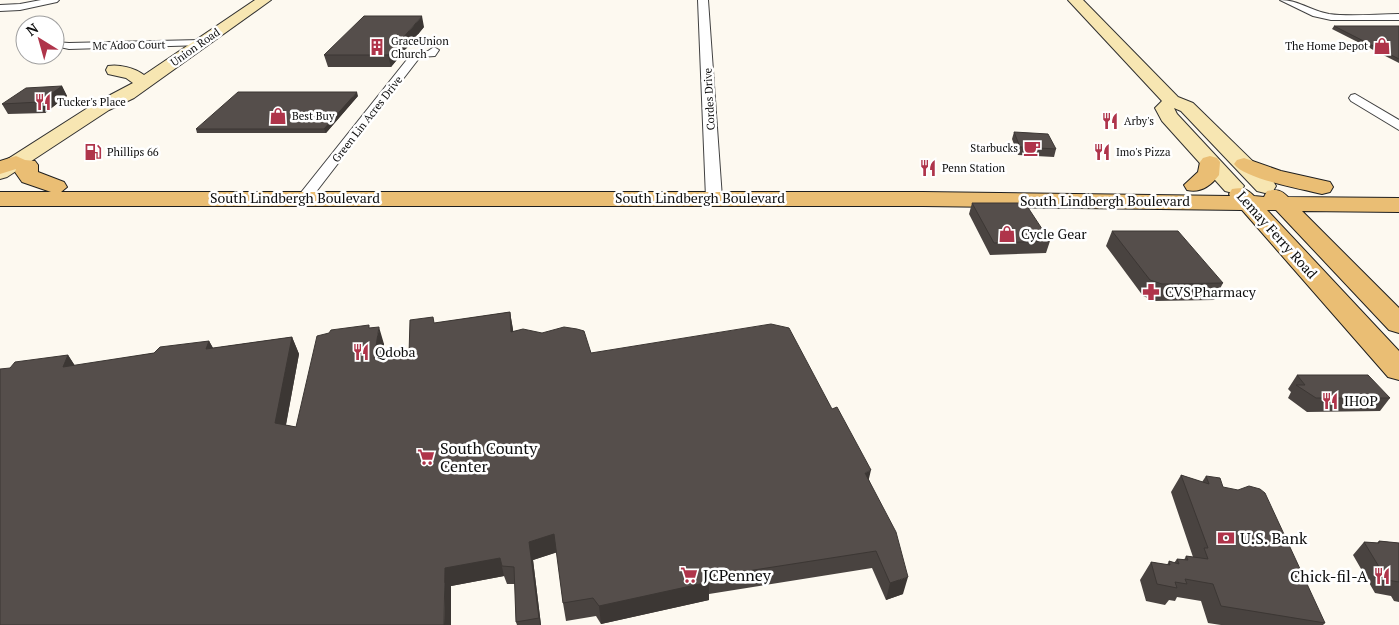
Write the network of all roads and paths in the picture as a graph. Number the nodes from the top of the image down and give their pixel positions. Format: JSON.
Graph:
{"nodes":[{"id":1,"x":54,"y":0,"type":"edge"},
{"id":2,"x":264,"y":0,"type":"edge"},
{"id":3,"x":703,"y":0,"type":"edge"},
{"id":4,"x":1075,"y":0,"type":"edge"},
{"id":5,"x":1285,"y":0,"type":"edge"},
{"id":6,"x":0,"y":8,"type":"edge"},
{"id":7,"x":1399,"y":17,"type":"edge"},
{"id":8,"x":200,"y":44,"type":"junction"},
{"id":9,"x":65,"y":45,"type":"edge"},
{"id":10,"x":434,"y":50,"type":"dead end"},
{"id":11,"x":114,"y":70,"type":"dead end"},
{"id":12,"x":143,"y":83,"type":"junction"},
{"id":13,"x":1355,"y":98,"type":"dead end"},
{"id":14,"x":1172,"y":101,"type":"junction"},
{"id":15,"x":1399,"y":126,"type":"edge"},
{"id":16,"x":1210,"y":162,"type":"junction"},
{"id":17,"x":1244,"y":164,"type":"junction"},
{"id":18,"x":11,"y":167,"type":"edge"},
{"id":19,"x":0,"y":184,"type":"edge"},
{"id":20,"x":1265,"y":186,"type":"junction"},
{"id":21,"x":0,"y":187,"type":"edge"},
{"id":22,"x":56,"y":187,"type":"junction"},
{"id":23,"x":1399,"y":189,"type":"edge"},
{"id":24,"x":714,"y":192,"type":"junction"},
{"id":25,"x":308,"y":193,"type":"junction"},
{"id":26,"x":1189,"y":193,"type":"junction"},
{"id":27,"x":1240,"y":194,"type":"junction"},
{"id":28,"x":1323,"y":195,"type":"junction"},
{"id":29,"x":0,"y":199,"type":"edge"},
{"id":30,"x":1282,"y":202,"type":"junction"},
{"id":31,"x":1399,"y":205,"type":"edge"},
{"id":32,"x":1307,"y":229,"type":"junction"},
{"id":33,"x":1275,"y":233,"type":"junction"},
{"id":34,"x":1399,"y":324,"type":"edge"},
{"id":35,"x":1399,"y":370,"type":"edge"}],
"edges":[{"from":1,"to":6,"type":"street"},
{"from":2,"to":8,"type":"main road","name":"Union Road"},
{"from":3,"to":24,"type":"street","name":"Cordes Drive"},
{"from":4,"to":14,"type":"main road","name":"Lemay Ferry Road"},
{"from":5,"to":7,"type":"street"},
{"from":8,"to":9,"type":"street","name":"Mc Adoo Court"},
{"from":8,"to":12,"type":"main road","name":"Union Road"},
{"from":10,"to":25,"type":"street","name":"Green Lin Acres Drive"},
{"from":11,"to":12,"type":"main road"},
{"from":12,"to":18,"type":"main road","name":"Union Road"},
{"from":13,"to":15,"type":"street"},
{"from":14,"to":16,"type":"main road","name":"Lemay Ferry Road"},
{"from":14,"to":17,"type":"main road","name":"Lemay Ferry Road"},
{"from":16,"to":26,"type":"main road"},
{"from":16,"to":27,"type":"main road","name":"Lemay Ferry Road"},
{"from":17,"to":20,"type":"main road","name":"Lemay Ferry Road"},
{"from":17,"to":28,"type":"main road"},
{"from":18,"to":19,"type":"main road","name":"Union Road"},
{"from":18,"to":22,"type":"main road"},
{"from":20,"to":27,"type":"main road","name":"South Lindbergh Boulevard"},
{"from":20,"to":28,"type":"main road","name":"South Lindbergh Boulevard"},
{"from":20,"to":30,"type":"main road","name":"Lemay Ferry Road"},
{"from":21,"to":22,"type":"main road","name":"South Lindbergh Boulevard"},
{"from":22,"to":25,"type":"main road","name":"South Lindbergh Boulevard"},
{"from":23,"to":28,"type":"main road","name":"South Lindbergh Boulevard"},
{"from":24,"to":25,"type":"main road","name":"South Lindbergh Boulevard"},
{"from":24,"to":26,"type":"main road","name":"South Lindbergh Boulevard"},
{"from":25,"to":29,"type":"main road","name":"South Lindbergh Boulevard"},
{"from":26,"to":27,"type":"main road","name":"South Lindbergh Boulevard"},
{"from":26,"to":33,"type":"main road"},
{"from":27,"to":30,"type":"main road","name":"South Lindbergh Boulevard"},
{"from":27,"to":33,"type":"main road","name":"Lemay Ferry Road"},
{"from":28,"to":30,"type":"main road","name":"South Lindbergh Boulevard"},
{"from":28,"to":31,"type":"main road","name":"South Lindbergh Boulevard"},
{"from":28,"to":32,"type":"main road"},
{"from":30,"to":32,"type":"main road","name":"Lemay Ferry Road"},
{"from":32,"to":34,"type":"main road","name":"Lemay Ferry Road"},
{"from":33,"to":35,"type":"main road","name":"Lemay Ferry Road"}]}
